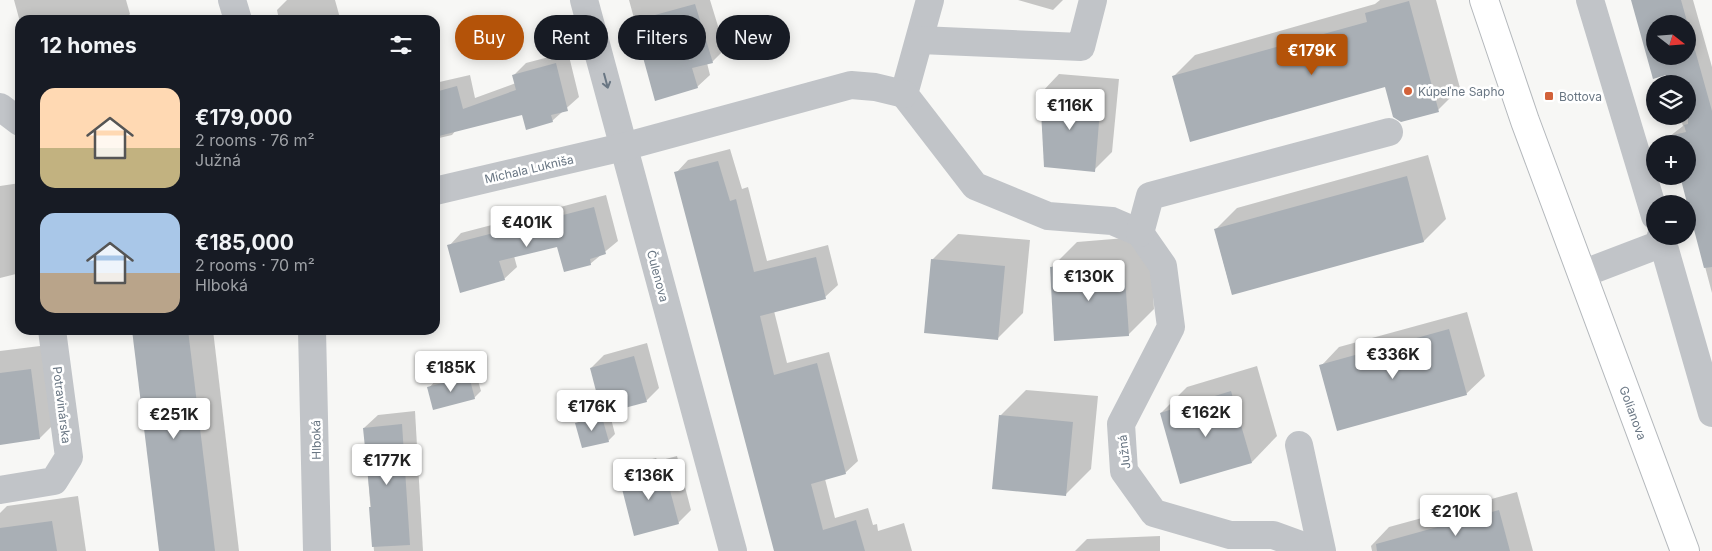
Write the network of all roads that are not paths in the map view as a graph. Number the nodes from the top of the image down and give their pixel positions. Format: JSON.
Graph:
{"nodes":[{"id":1,"x":232,"y":0,"type":"edge"},
{"id":2,"x":584,"y":0,"type":"edge"},
{"id":3,"x":930,"y":0,"type":"edge"},
{"id":4,"x":1093,"y":0,"type":"edge"},
{"id":5,"x":1484,"y":0,"type":"edge"},
{"id":6,"x":1590,"y":0,"type":"edge"},
{"id":7,"x":236,"y":15,"type":"edge"},
{"id":8,"x":920,"y":40,"type":"junction"},
{"id":9,"x":904,"y":94,"type":"junction"},
{"id":10,"x":0,"y":107,"type":"edge"},
{"id":11,"x":15,"y":118,"type":"edge"},
{"id":12,"x":1389,"y":132,"type":"dead end"},
{"id":13,"x":623,"y":147,"type":"junction"},
{"id":14,"x":440,"y":190,"type":"edge"},
{"id":15,"x":1649,"y":195,"type":"edge"},
{"id":16,"x":1140,"y":233,"type":"junction"},
{"id":17,"x":1650,"y":245,"type":"edge"},
{"id":18,"x":1663,"y":245,"type":"edge"},
{"id":19,"x":1582,"y":274,"type":"junction"},
{"id":20,"x":53,"y":335,"type":"edge"},
{"id":21,"x":312,"y":335,"type":"edge"},
{"id":22,"x":1712,"y":413,"type":"edge"},
{"id":23,"x":1298,"y":444,"type":"dead end"},
{"id":24,"x":0,"y":490,"type":"edge"},
{"id":25,"x":317,"y":551,"type":"edge"},
{"id":26,"x":733,"y":551,"type":"edge"},
{"id":27,"x":1317,"y":551,"type":"edge"},
{"id":28,"x":1322,"y":551,"type":"edge"},
{"id":29,"x":1685,"y":551,"type":"edge"}],
"edges":[{"from":1,"to":7,"type":"street"},
{"from":2,"to":13,"type":"street","name":"Čulenova","one_way":true},
{"from":3,"to":8,"type":"street"},
{"from":4,"to":8,"type":"street"},
{"from":5,"to":19,"type":"street","name":"Golianova"},
{"from":6,"to":15,"type":"street"},
{"from":8,"to":9,"type":"street"},
{"from":9,"to":13,"type":"street","name":"Michala Lukniša"},
{"from":9,"to":16,"type":"street"},
{"from":10,"to":11,"type":"street"},
{"from":12,"to":16,"type":"street"},
{"from":13,"to":14,"type":"street","name":"Michala Lukniša"},
{"from":13,"to":26,"type":"street","name":"Čulenova"},
{"from":16,"to":27,"type":"street","name":"Južná"},
{"from":17,"to":19,"type":"street"},
{"from":18,"to":22,"type":"street"},
{"from":19,"to":29,"type":"street","name":"Golianova"},
{"from":20,"to":24,"type":"street","name":"Potravinárska"},
{"from":21,"to":25,"type":"street","name":"Hlboká"},
{"from":23,"to":28,"type":"street"}]}
